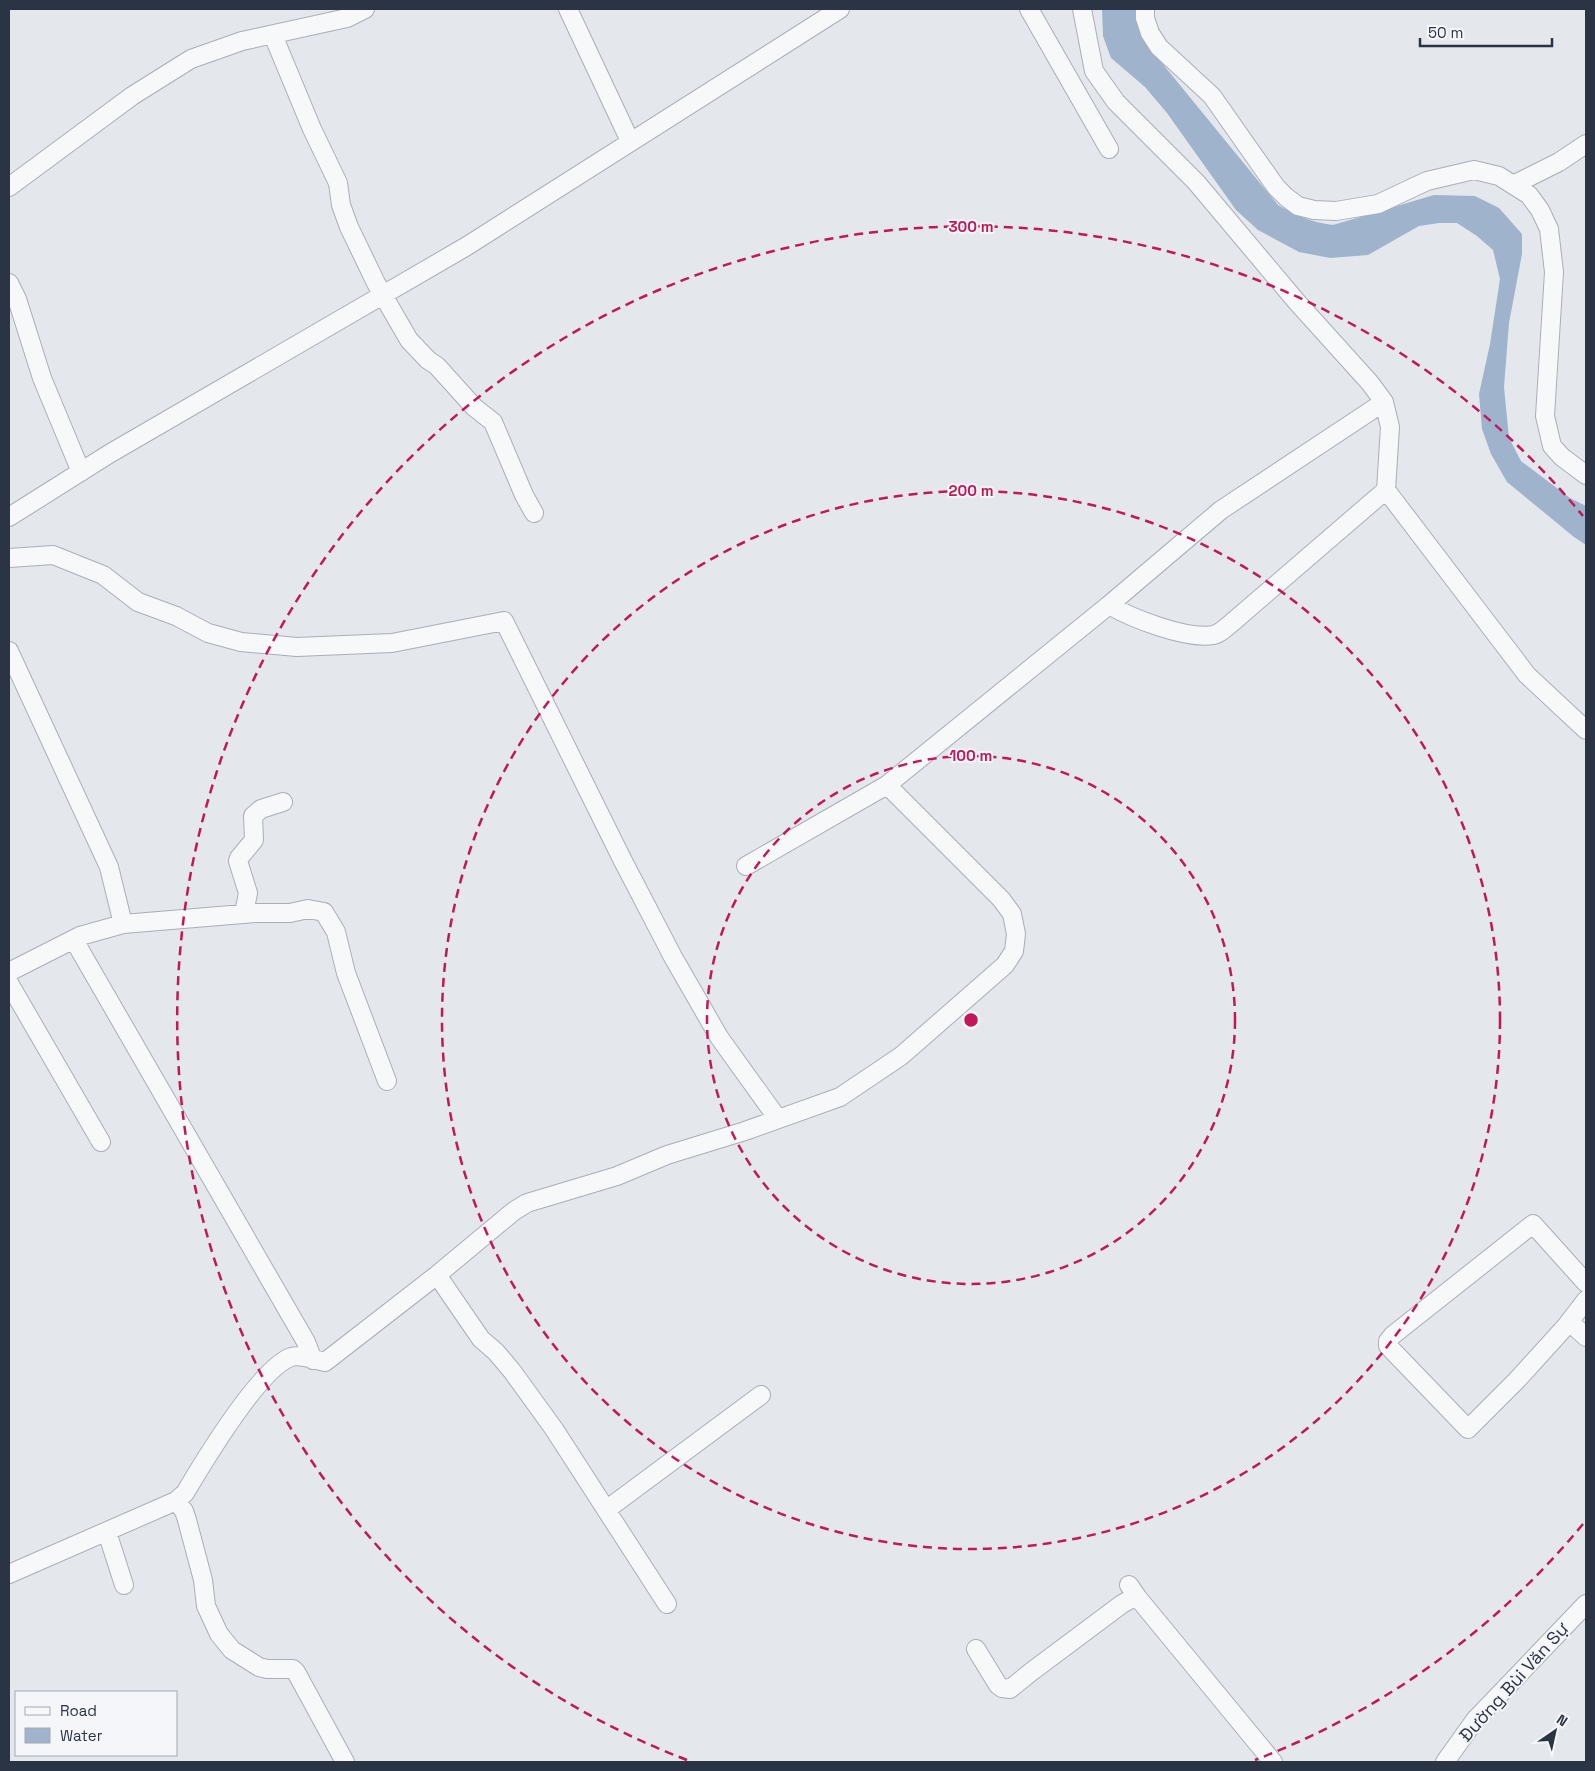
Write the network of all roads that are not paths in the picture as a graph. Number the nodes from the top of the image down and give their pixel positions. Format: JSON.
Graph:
{"nodes":[{"id":1,"x":365,"y":9,"type":"edge"},
{"id":2,"x":568,"y":9,"type":"edge"},
{"id":3,"x":840,"y":9,"type":"edge"},
{"id":4,"x":1029,"y":9,"type":"edge"},
{"id":5,"x":1082,"y":9,"type":"edge"},
{"id":6,"x":1145,"y":9,"type":"edge"},
{"id":7,"x":273,"y":35,"type":"junction"},
{"id":8,"x":630,"y":142,"type":"junction"},
{"id":9,"x":1586,"y":144,"type":"edge"},
{"id":10,"x":1109,"y":149,"type":"dead end"},
{"id":11,"x":1513,"y":185,"type":"junction"},
{"id":12,"x":9,"y":187,"type":"edge"},
{"id":13,"x":9,"y":283,"type":"edge"},
{"id":14,"x":383,"y":295,"type":"junction"},
{"id":15,"x":1384,"y":402,"type":"junction"},
{"id":16,"x":81,"y":472,"type":"junction"},
{"id":17,"x":1586,"y":475,"type":"edge"},
{"id":18,"x":1386,"y":490,"type":"junction"},
{"id":19,"x":534,"y":513,"type":"dead end"},
{"id":20,"x":9,"y":517,"type":"edge"},
{"id":21,"x":9,"y":558,"type":"edge"},
{"id":22,"x":1109,"y":605,"type":"junction"},
{"id":23,"x":9,"y":651,"type":"edge"},
{"id":24,"x":1586,"y":730,"type":"edge"},
{"id":25,"x":887,"y":785,"type":"junction"},
{"id":26,"x":282,"y":802,"type":"dead end"},
{"id":27,"x":746,"y":866,"type":"dead end"},
{"id":28,"x":244,"y":913,"type":"junction"},
{"id":29,"x":122,"y":924,"type":"junction"},
{"id":30,"x":74,"y":940,"type":"junction"},
{"id":31,"x":9,"y":972,"type":"edge"},
{"id":32,"x":9,"y":983,"type":"edge"},
{"id":33,"x":387,"y":1080,"type":"dead end"},
{"id":34,"x":778,"y":1119,"type":"junction"},
{"id":35,"x":101,"y":1142,"type":"dead end"},
{"id":36,"x":437,"y":1275,"type":"junction"},
{"id":37,"x":1586,"y":1283,"type":"edge"},
{"id":38,"x":1586,"y":1300,"type":"edge"},
{"id":39,"x":1566,"y":1326,"type":"junction"},
{"id":40,"x":1586,"y":1337,"type":"edge"},
{"id":41,"x":312,"y":1360,"type":"junction"},
{"id":42,"x":761,"y":1395,"type":"dead end"},
{"id":43,"x":176,"y":1501,"type":"junction"},
{"id":44,"x":606,"y":1510,"type":"junction"},
{"id":45,"x":107,"y":1532,"type":"junction"},
{"id":46,"x":9,"y":1574,"type":"edge"},
{"id":47,"x":124,"y":1584,"type":"dead end"},
{"id":48,"x":667,"y":1604,"type":"dead end"},
{"id":49,"x":1586,"y":1604,"type":"edge"},
{"id":50,"x":976,"y":1650,"type":"dead end"},
{"id":51,"x":344,"y":1762,"type":"edge"},
{"id":52,"x":1273,"y":1762,"type":"edge"},
{"id":53,"x":1445,"y":1762,"type":"edge"}],
"edges":[{"from":1,"to":7,"type":"street"},
{"from":2,"to":8,"type":"street"},
{"from":3,"to":8,"type":"street"},
{"from":4,"to":10,"type":"street"},
{"from":5,"to":15,"type":"street"},
{"from":6,"to":11,"type":"street"},
{"from":7,"to":12,"type":"street"},
{"from":7,"to":14,"type":"street"},
{"from":8,"to":14,"type":"street"},
{"from":9,"to":11,"type":"street"},
{"from":11,"to":17,"type":"street"},
{"from":13,"to":16,"type":"street"},
{"from":14,"to":16,"type":"street"},
{"from":14,"to":19,"type":"street"},
{"from":15,"to":18,"type":"street"},
{"from":15,"to":22,"type":"street"},
{"from":16,"to":20,"type":"street"},
{"from":18,"to":22,"type":"street"},
{"from":18,"to":24,"type":"street"},
{"from":21,"to":34,"type":"street"},
{"from":22,"to":25,"type":"street"},
{"from":23,"to":29,"type":"street"},
{"from":25,"to":27,"type":"street"},
{"from":25,"to":34,"type":"street"},
{"from":26,"to":28,"type":"street"},
{"from":28,"to":29,"type":"street"},
{"from":28,"to":33,"type":"street"},
{"from":29,"to":30,"type":"street"},
{"from":30,"to":31,"type":"street"},
{"from":30,"to":41,"type":"street"},
{"from":32,"to":35,"type":"street"},
{"from":34,"to":36,"type":"street"},
{"from":36,"to":41,"type":"street"},
{"from":36,"to":44,"type":"street"},
{"from":37,"to":39,"type":"street"},
{"from":38,"to":39,"type":"street"},
{"from":39,"to":40,"type":"street"},
{"from":41,"to":43,"type":"street"},
{"from":42,"to":44,"type":"street"},
{"from":43,"to":45,"type":"street"},
{"from":43,"to":51,"type":"street"},
{"from":44,"to":48,"type":"street"},
{"from":45,"to":46,"type":"street"},
{"from":45,"to":47,"type":"street"},
{"from":49,"to":53,"type":"street","name":"Đường Bùi Văn Sự"},
{"from":50,"to":52,"type":"street"}]}
